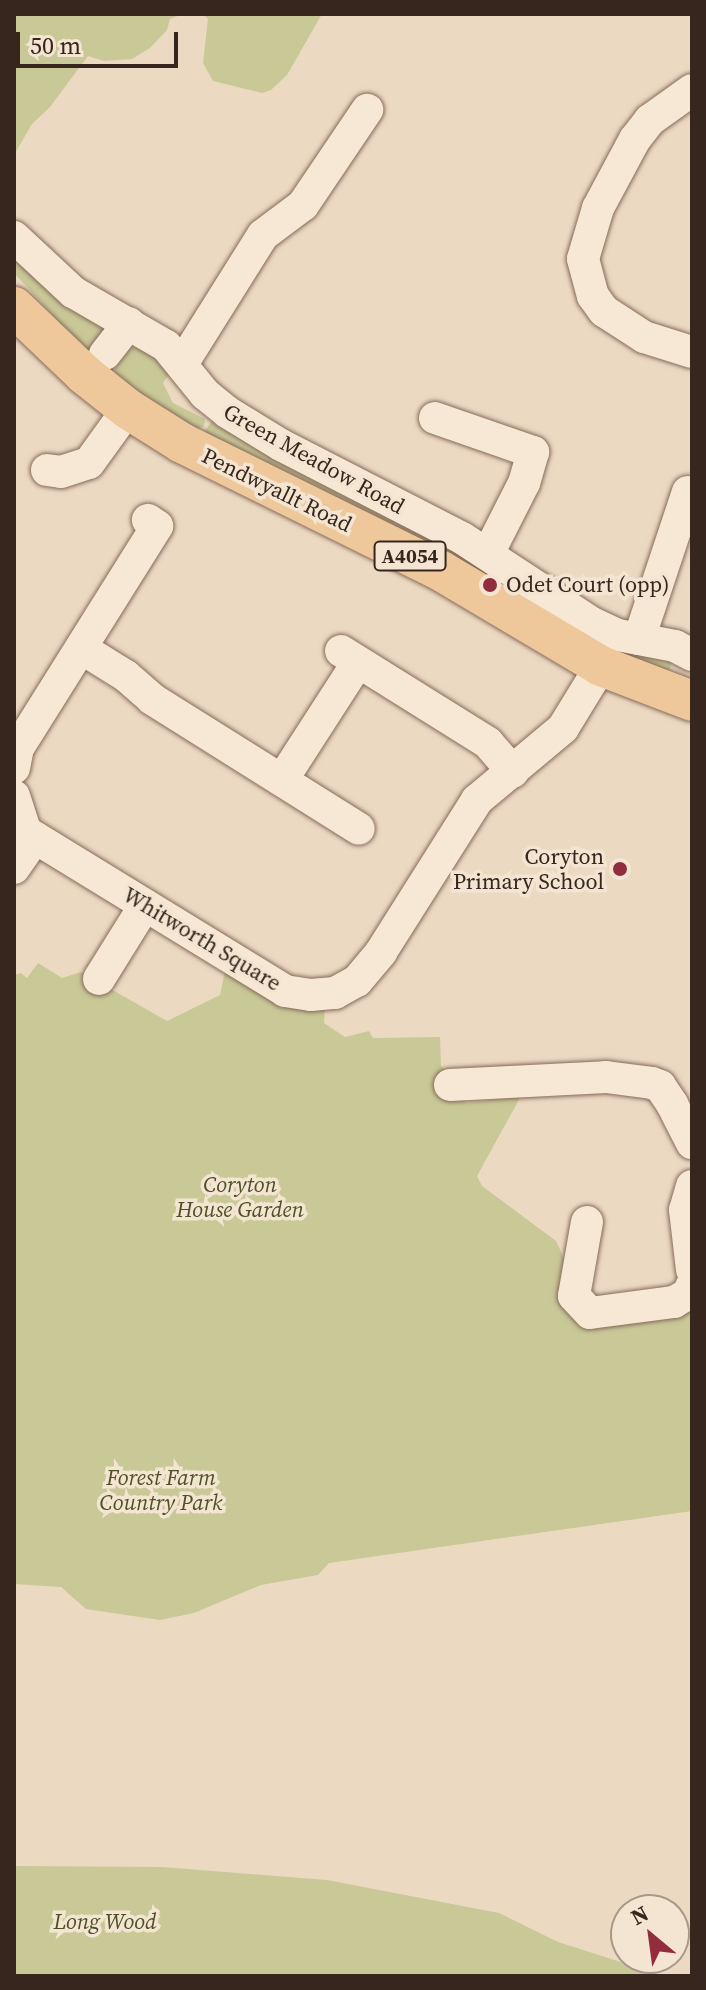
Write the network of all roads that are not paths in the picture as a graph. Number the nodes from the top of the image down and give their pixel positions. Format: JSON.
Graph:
{"nodes":[{"id":1,"x":692,"y":90,"type":"edge"},
{"id":2,"x":367,"y":110,"type":"dead end"},
{"id":3,"x":14,"y":237,"type":"edge"},
{"id":4,"x":14,"y":307,"type":"edge"},
{"id":5,"x":129,"y":323,"type":"junction"},
{"id":6,"x":692,"y":352,"type":"edge"},
{"id":7,"x":105,"y":354,"type":"dead end"},
{"id":8,"x":182,"y":364,"type":"junction"},
{"id":9,"x":128,"y":409,"type":"junction"},
{"id":10,"x":435,"y":418,"type":"dead end"},
{"id":11,"x":47,"y":470,"type":"dead end"},
{"id":12,"x":688,"y":492,"type":"dead end"},
{"id":13,"x":148,"y":520,"type":"dead end"},
{"id":14,"x":488,"y":554,"type":"junction"},
{"id":15,"x":639,"y":639,"type":"junction"},
{"id":16,"x":81,"y":648,"type":"junction"},
{"id":17,"x":690,"y":654,"type":"edge"},
{"id":18,"x":601,"y":666,"type":"junction"},
{"id":19,"x":683,"y":699,"type":"edge"},
{"id":20,"x":14,"y":768,"type":"edge"},
{"id":21,"x":513,"y":772,"type":"junction"},
{"id":22,"x":282,"y":780,"type":"junction"},
{"id":23,"x":14,"y":796,"type":"edge"},
{"id":24,"x":359,"y":829,"type":"dead end"},
{"id":25,"x":35,"y":838,"type":"junction"},
{"id":26,"x":14,"y":868,"type":"edge"},
{"id":27,"x":145,"y":905,"type":"junction"},
{"id":28,"x":99,"y":979,"type":"dead end"},
{"id":29,"x":450,"y":1085,"type":"dead end"},
{"id":30,"x":692,"y":1143,"type":"edge"},
{"id":31,"x":692,"y":1186,"type":"edge"},
{"id":32,"x":587,"y":1222,"type":"dead end"},
{"id":33,"x":692,"y":1270,"type":"edge"},
{"id":34,"x":692,"y":1285,"type":"edge"}],
"edges":[{"from":1,"to":6,"type":"street"},
{"from":2,"to":8,"type":"street"},
{"from":3,"to":5,"type":"street","name":"Green Meadow Road"},
{"from":4,"to":9,"type":"main road","name":"Pendwyallt Road","number":"A4054"},
{"from":5,"to":7,"type":"street"},
{"from":5,"to":8,"type":"street","name":"Green Meadow Road"},
{"from":8,"to":14,"type":"street","name":"Green Meadow Road"},
{"from":9,"to":11,"type":"street"},
{"from":9,"to":18,"type":"main road","name":"Pendwyallt Road","number":"A4054"},
{"from":10,"to":14,"type":"street"},
{"from":12,"to":15,"type":"street"},
{"from":13,"to":16,"type":"street"},
{"from":14,"to":15,"type":"street","name":"Green Meadow Road"},
{"from":15,"to":17,"type":"street","name":"Green Meadow Road"},
{"from":16,"to":20,"type":"street"},
{"from":16,"to":22,"type":"street"},
{"from":17,"to":19,"type":"street","name":"Green Meadow Road"},
{"from":18,"to":19,"type":"main road","name":"Pendwyallt Road","number":"A4054"},
{"from":18,"to":21,"type":"street","name":"Whitworth Square"},
{"from":21,"to":22,"type":"street"},
{"from":21,"to":27,"type":"street","name":"Whitworth Square"},
{"from":22,"to":24,"type":"street"},
{"from":23,"to":25,"type":"street"},
{"from":25,"to":26,"type":"street"},
{"from":25,"to":27,"type":"street","name":"Whitworth Square"},
{"from":27,"to":28,"type":"street"},
{"from":29,"to":30,"type":"street"},
{"from":31,"to":33,"type":"street"},
{"from":32,"to":34,"type":"street"}]}
